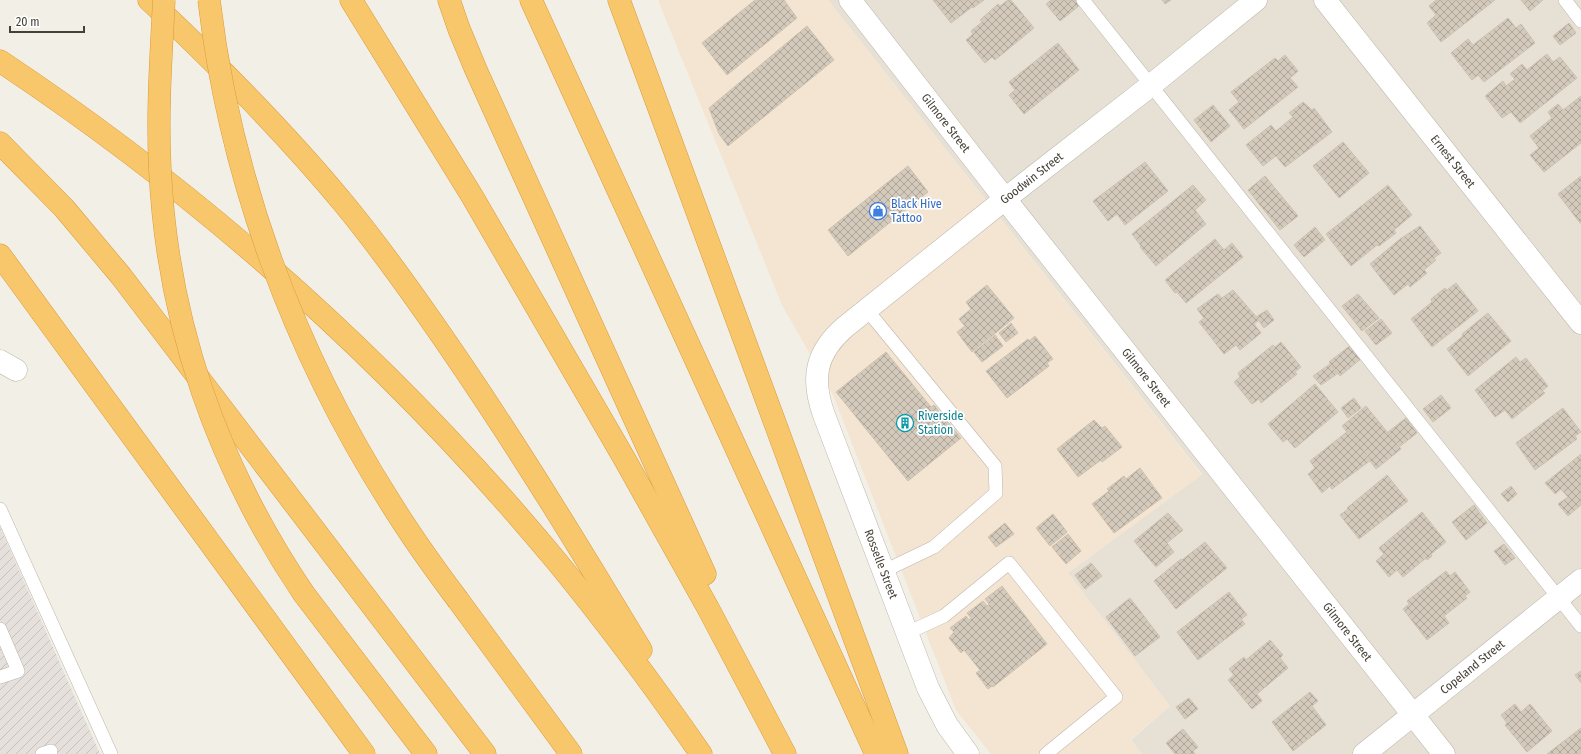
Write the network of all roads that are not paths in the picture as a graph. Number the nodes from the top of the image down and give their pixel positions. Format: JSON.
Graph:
{"nodes":[{"id":1,"x":140,"y":0,"type":"edge"},
{"id":2,"x":149,"y":0,"type":"edge"},
{"id":3,"x":164,"y":0,"type":"edge"},
{"id":4,"x":209,"y":0,"type":"edge"},
{"id":5,"x":350,"y":0,"type":"edge"},
{"id":6,"x":449,"y":0,"type":"edge"},
{"id":7,"x":531,"y":0,"type":"edge"},
{"id":8,"x":618,"y":0,"type":"edge"},
{"id":9,"x":850,"y":0,"type":"edge"},
{"id":10,"x":1082,"y":0,"type":"edge"},
{"id":11,"x":1256,"y":0,"type":"edge"},
{"id":12,"x":1325,"y":0,"type":"edge"},
{"id":13,"x":1564,"y":0,"type":"edge"},
{"id":14,"x":1581,"y":21,"type":"edge"},
{"id":15,"x":192,"y":40,"type":"junction"},
{"id":16,"x":0,"y":61,"type":"edge"},
{"id":17,"x":1150,"y":86,"type":"junction"},
{"id":18,"x":0,"y":143,"type":"edge"},
{"id":19,"x":1005,"y":199,"type":"junction"},
{"id":20,"x":0,"y":255,"type":"edge"},
{"id":21,"x":867,"y":310,"type":"junction"},
{"id":22,"x":1581,"y":323,"type":"edge"},
{"id":23,"x":818,"y":366,"type":"joint"},
{"id":24,"x":0,"y":510,"type":"edge"},
{"id":25,"x":884,"y":571,"type":"junction"},
{"id":26,"x":1581,"y":580,"type":"edge"},
{"id":27,"x":1559,"y":598,"type":"junction"},
{"id":28,"x":1581,"y":626,"type":"edge"},
{"id":29,"x":0,"y":629,"type":"edge"},
{"id":30,"x":907,"y":634,"type":"junction"},
{"id":31,"x":0,"y":677,"type":"edge"},
{"id":32,"x":1413,"y":714,"type":"junction"},
{"id":33,"x":111,"y":754,"type":"edge"},
{"id":34,"x":364,"y":754,"type":"edge"},
{"id":35,"x":426,"y":754,"type":"edge"},
{"id":36,"x":485,"y":754,"type":"edge"},
{"id":37,"x":570,"y":754,"type":"edge"},
{"id":38,"x":702,"y":754,"type":"edge"},
{"id":39,"x":786,"y":754,"type":"edge"},
{"id":40,"x":876,"y":754,"type":"edge"},
{"id":41,"x":896,"y":754,"type":"edge"},
{"id":42,"x":968,"y":754,"type":"edge"},
{"id":43,"x":1046,"y":754,"type":"edge"},
{"id":44,"x":1364,"y":754,"type":"edge"},
{"id":45,"x":1444,"y":754,"type":"edge"}],
"edges":[{"from":1,"to":15,"type":"highway"},
{"from":2,"to":15,"type":"highway"},
{"from":3,"to":35,"type":"highway","bridge":true},
{"from":4,"to":37,"type":"highway","bridge":true},
{"from":5,"to":39,"type":"highway"},
{"from":6,"to":39,"type":"highway"},
{"from":7,"to":40,"type":"highway"},
{"from":8,"to":41,"type":"highway"},
{"from":9,"to":19,"type":"street","name":"Gilmore Street"},
{"from":10,"to":17,"type":"lane"},
{"from":11,"to":17,"type":"street","name":"Goodwin Street"},
{"from":12,"to":22,"type":"street","name":"Ernest Street"},
{"from":13,"to":14,"type":"lane"},
{"from":15,"to":38,"type":"highway"},
{"from":16,"to":38,"type":"highway"},
{"from":17,"to":19,"type":"street","name":"Goodwin Street"},
{"from":17,"to":27,"type":"lane"},
{"from":18,"to":36,"type":"highway"},
{"from":19,"to":21,"type":"street","name":"Goodwin Street"},
{"from":19,"to":32,"type":"street","name":"Gilmore Street"},
{"from":20,"to":34,"type":"highway"},
{"from":21,"to":23,"type":"street","name":"Goodwin Street"},
{"from":21,"to":25,"type":"lane"},
{"from":23,"to":25,"type":"street","name":"Rosselle Street"},
{"from":24,"to":33,"type":"lane"},
{"from":25,"to":30,"type":"street","name":"Rosselle Street"},
{"from":26,"to":27,"type":"street","name":"Copeland Street"},
{"from":27,"to":28,"type":"lane"},
{"from":27,"to":32,"type":"street","name":"Copeland Street"},
{"from":29,"to":31,"type":"lane"},
{"from":30,"to":42,"type":"street","name":"Rosselle Street"},
{"from":30,"to":43,"type":"lane"},
{"from":32,"to":44,"type":"street","name":"Copeland Street"},
{"from":32,"to":45,"type":"street","name":"Gilmore Street"}]}
